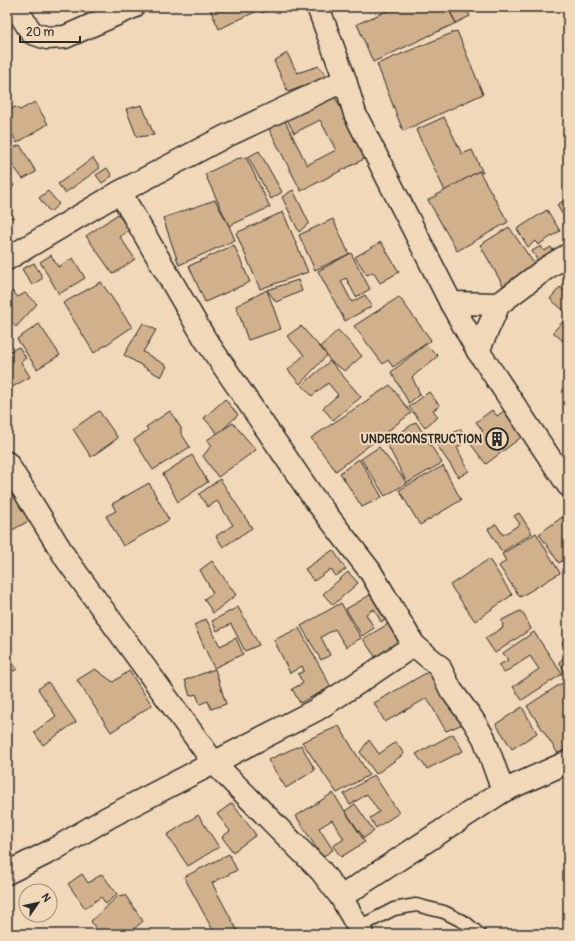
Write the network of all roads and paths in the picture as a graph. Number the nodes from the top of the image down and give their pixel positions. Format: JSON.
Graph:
{"nodes":[{"id":1,"x":15,"y":7,"type":"edge"},
{"id":2,"x":133,"y":7,"type":"edge"},
{"id":3,"x":318,"y":7,"type":"edge"},
{"id":4,"x":345,"y":80,"type":"junction"},
{"id":5,"x":120,"y":192,"type":"junction"},
{"id":6,"x":568,"y":255,"type":"edge"},
{"id":7,"x":7,"y":259,"type":"edge"},
{"id":8,"x":451,"y":303,"type":"junction"},
{"id":9,"x":499,"y":304,"type":"junction"},
{"id":10,"x":478,"y":351,"type":"junction"},
{"id":11,"x":7,"y":463,"type":"edge"},
{"id":12,"x":568,"y":485,"type":"edge"},
{"id":13,"x":414,"y":645,"type":"junction"},
{"id":14,"x":568,"y":762,"type":"edge"},
{"id":15,"x":214,"y":763,"type":"junction"},
{"id":16,"x":503,"y":791,"type":"junction"},
{"id":17,"x":7,"y":873,"type":"edge"},
{"id":18,"x":341,"y":897,"type":"junction"},
{"id":19,"x":360,"y":930,"type":"edge"},
{"id":20,"x":479,"y":934,"type":"edge"}],
"edges":[{"from":1,"to":2,"type":"street"},
{"from":3,"to":4,"type":"street"},
{"from":4,"to":5,"type":"street"},
{"from":4,"to":8,"type":"street"},
{"from":5,"to":7,"type":"street"},
{"from":5,"to":13,"type":"street"},
{"from":6,"to":9,"type":"street"},
{"from":8,"to":9,"type":"street"},
{"from":8,"to":10,"type":"street"},
{"from":9,"to":10,"type":"street"},
{"from":10,"to":12,"type":"street"},
{"from":11,"to":15,"type":"street"},
{"from":13,"to":15,"type":"street"},
{"from":13,"to":16,"type":"street"},
{"from":14,"to":16,"type":"street"},
{"from":15,"to":17,"type":"street"},
{"from":15,"to":18,"type":"street"},
{"from":16,"to":18,"type":"street"},
{"from":18,"to":19,"type":"street"},
{"from":19,"to":20,"type":"lane"}]}
